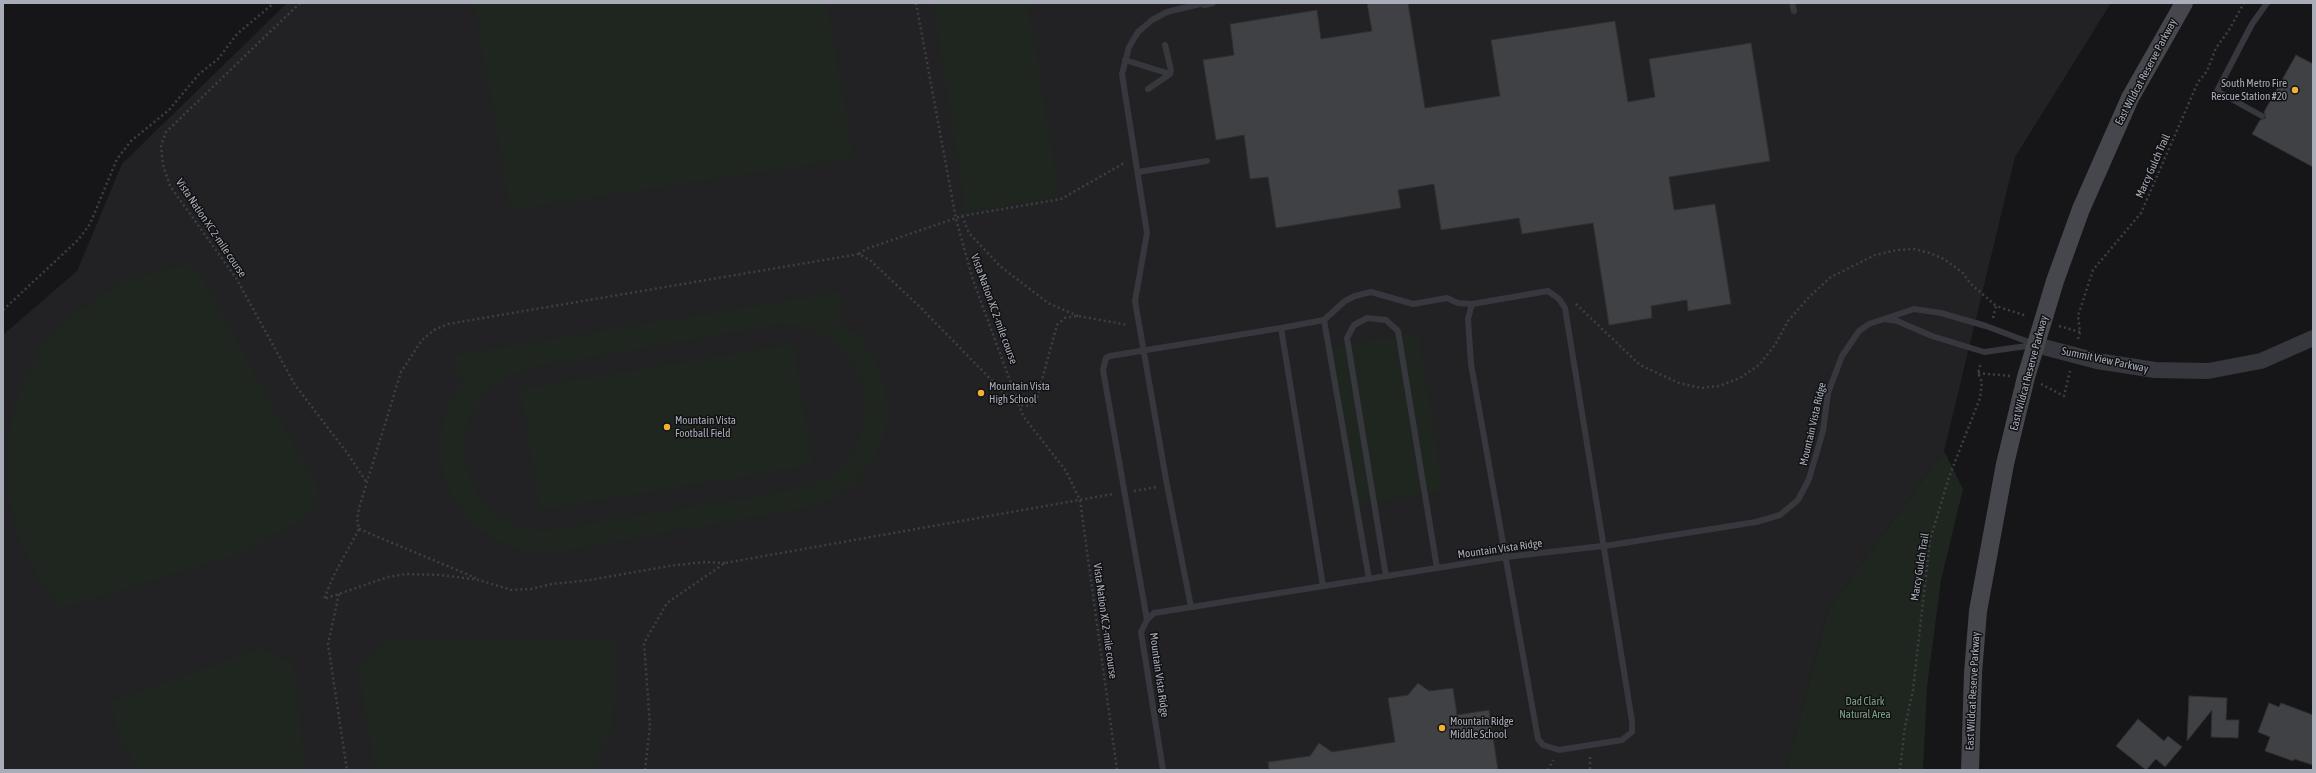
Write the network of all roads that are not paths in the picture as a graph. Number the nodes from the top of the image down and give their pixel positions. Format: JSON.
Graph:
{"nodes":[{"id":1,"x":1213,"y":3,"type":"edge"},
{"id":2,"x":1792,"y":3,"type":"edge"},
{"id":3,"x":2184,"y":3,"type":"edge"},
{"id":4,"x":2267,"y":3,"type":"edge"},
{"id":5,"x":1204,"y":4,"type":"edge"},
{"id":6,"x":1794,"y":11,"type":"dead end"},
{"id":7,"x":1165,"y":45,"type":"dead end"},
{"id":8,"x":1125,"y":60,"type":"junction"},
{"id":9,"x":1170,"y":74,"type":"junction"},
{"id":10,"x":1148,"y":89,"type":"dead end"},
{"id":11,"x":2262,"y":116,"type":"dead end"},
{"id":12,"x":1206,"y":161,"type":"dead end"},
{"id":13,"x":1138,"y":172,"type":"junction"},
{"id":14,"x":1472,"y":304,"type":"junction"},
{"id":15,"x":1884,"y":319,"type":"junction"},
{"id":16,"x":1324,"y":320,"type":"junction"},
{"id":17,"x":1281,"y":328,"type":"junction"},
{"id":18,"x":2313,"y":338,"type":"edge"},
{"id":19,"x":2036,"y":345,"type":"junction"},
{"id":20,"x":1142,"y":350,"type":"junction"},
{"id":21,"x":1605,"y":546,"type":"junction"},
{"id":22,"x":1506,"y":557,"type":"junction"},
{"id":23,"x":1437,"y":568,"type":"junction"},
{"id":24,"x":1386,"y":576,"type":"junction"},
{"id":25,"x":1369,"y":579,"type":"junction"},
{"id":26,"x":1323,"y":586,"type":"junction"},
{"id":27,"x":1191,"y":607,"type":"junction"},
{"id":28,"x":1147,"y":620,"type":"junction"},
{"id":29,"x":1163,"y":770,"type":"edge"},
{"id":30,"x":1970,"y":770,"type":"edge"}],
"edges":[{"from":1,"to":5,"type":"lane"},
{"from":2,"to":6,"type":"lane"},
{"from":3,"to":19,"type":"main road","name":"East Wildcat Reserve Parkway"},
{"from":4,"to":11,"type":"lane"},
{"from":5,"to":8,"type":"lane"},
{"from":7,"to":9,"type":"lane"},
{"from":8,"to":9,"type":"lane"},
{"from":8,"to":13,"type":"lane"},
{"from":9,"to":10,"type":"lane"},
{"from":12,"to":13,"type":"lane"},
{"from":13,"to":20,"type":"lane"},
{"from":14,"to":16,"type":"lane"},
{"from":14,"to":21,"type":"lane"},
{"from":14,"to":22,"type":"lane"},
{"from":15,"to":19,"type":"lane"},
{"from":15,"to":19,"type":"lane","name":"Mountain Vista Ridge"},
{"from":15,"to":21,"type":"lane","name":"Mountain Vista Ridge"},
{"from":16,"to":17,"type":"lane"},
{"from":16,"to":25,"type":"lane"},
{"from":17,"to":20,"type":"lane"},
{"from":17,"to":26,"type":"lane"},
{"from":18,"to":19,"type":"street","name":"Summit View Parkway"},
{"from":19,"to":30,"type":"main road","name":"East Wildcat Reserve Parkway"},
{"from":20,"to":27,"type":"lane"},
{"from":20,"to":28,"type":"lane"},
{"from":21,"to":22,"type":"lane","name":"Mountain Vista Ridge"},
{"from":21,"to":22,"type":"lane"},
{"from":22,"to":23,"type":"lane","name":"Mountain Vista Ridge"},
{"from":23,"to":24,"type":"lane","name":"Mountain Vista Ridge"},
{"from":23,"to":24,"type":"lane"},
{"from":24,"to":25,"type":"lane","name":"Mountain Vista Ridge"},
{"from":25,"to":26,"type":"lane","name":"Mountain Vista Ridge"},
{"from":26,"to":27,"type":"lane","name":"Mountain Vista Ridge"},
{"from":27,"to":28,"type":"lane","name":"Mountain Vista Ridge"},
{"from":28,"to":29,"type":"lane","name":"Mountain Vista Ridge"}]}
